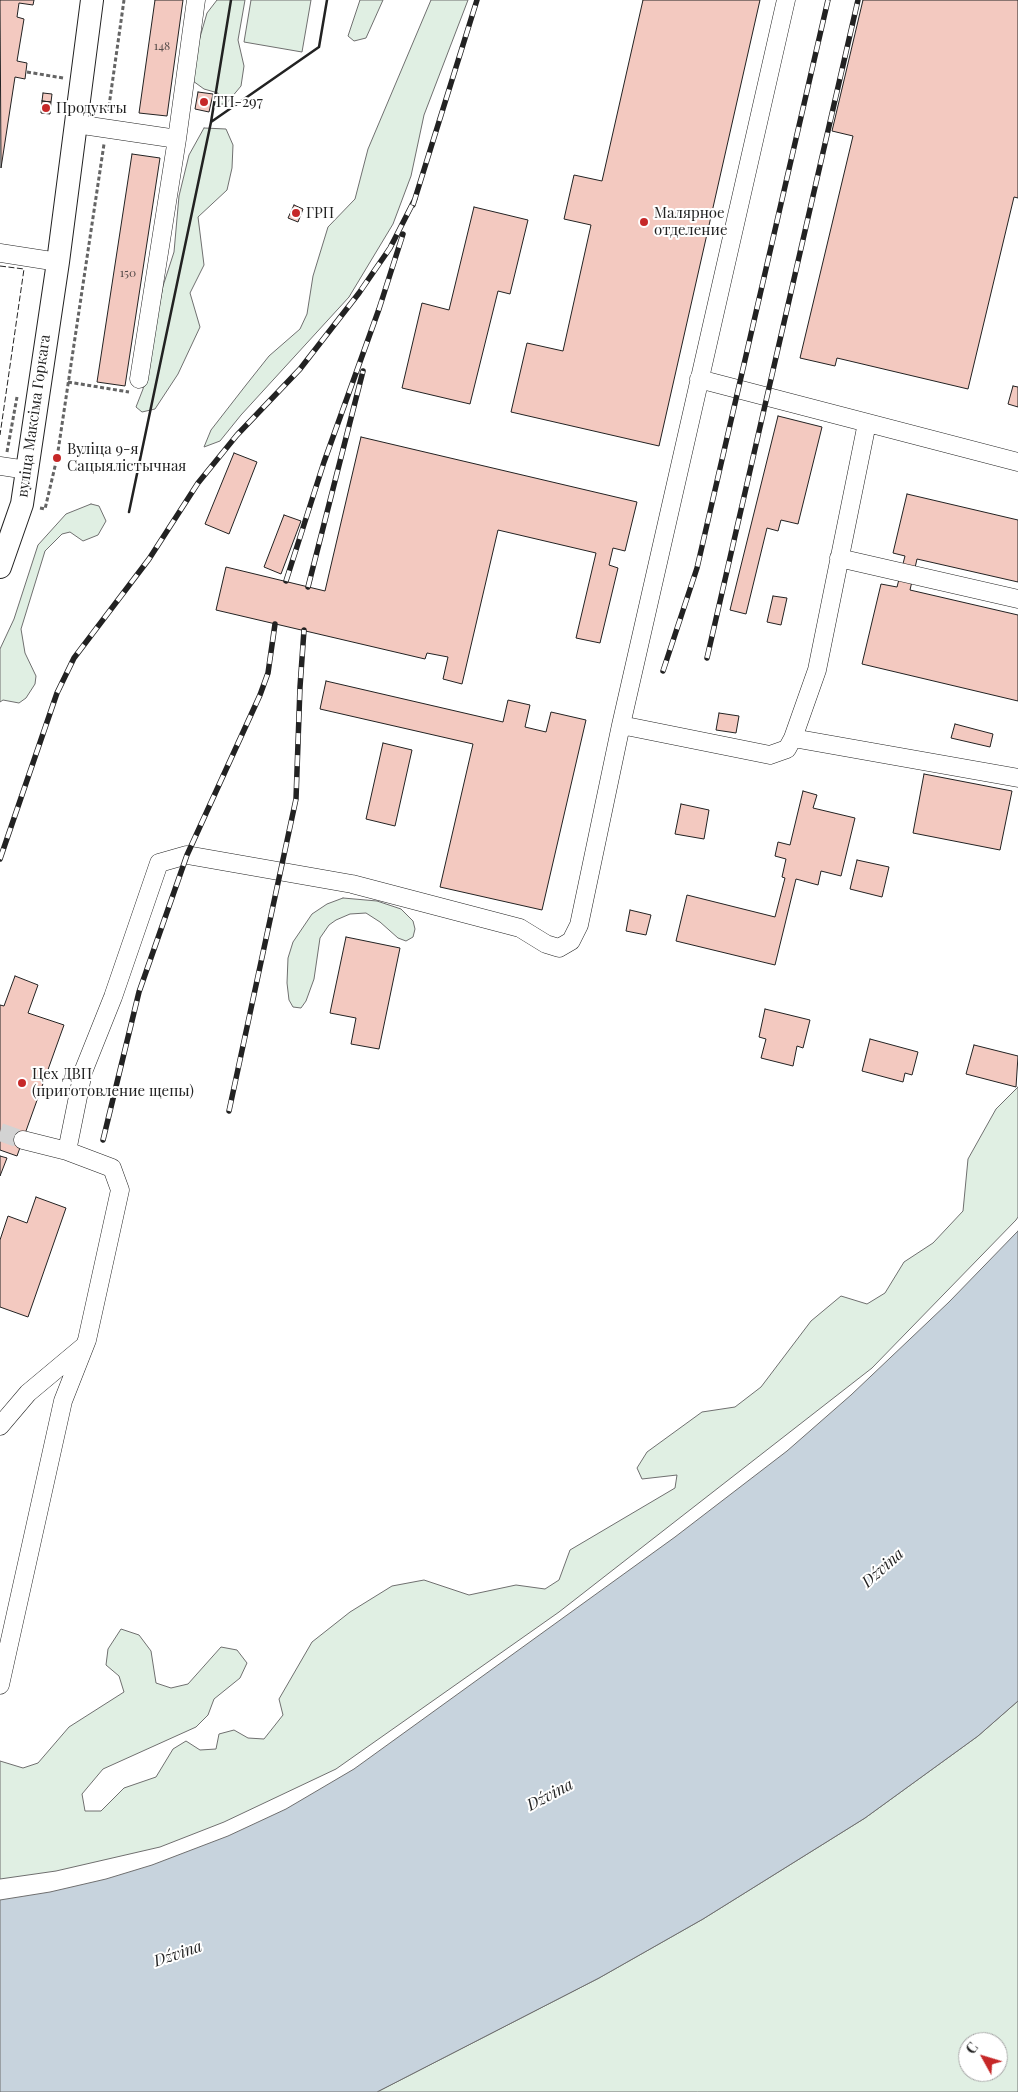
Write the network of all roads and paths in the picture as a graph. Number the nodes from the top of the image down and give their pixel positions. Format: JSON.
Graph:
{"nodes":[{"id":1,"x":92,"y":0,"type":"edge"},
{"id":2,"x":102,"y":0,"type":"edge"},
{"id":3,"x":124,"y":0,"type":"edge"},
{"id":4,"x":196,"y":0,"type":"edge"},
{"id":5,"x":786,"y":0,"type":"edge"},
{"id":6,"x":64,"y":68,"type":"dead end"},
{"id":7,"x":27,"y":72,"type":"dead end"},
{"id":8,"x":63,"y":78,"type":"junction"},
{"id":9,"x":61,"y":87,"type":"dead end"},
{"id":10,"x":89,"y":126,"type":"junction"},
{"id":11,"x":177,"y":139,"type":"junction"},
{"id":12,"x":0,"y":253,"type":"edge"},
{"id":13,"x":58,"y":262,"type":"junction"},
{"id":14,"x":139,"y":379,"type":"joint"},
{"id":15,"x":699,"y":379,"type":"junction"},
{"id":16,"x":68,"y":382,"type":"junction"},
{"id":17,"x":18,"y":390,"type":"dead end"},
{"id":18,"x":867,"y":423,"type":"junction"},
{"id":19,"x":1018,"y":462,"type":"edge"},
{"id":20,"x":2,"y":466,"type":"edge"},
{"id":21,"x":27,"y":470,"type":"junction"},
{"id":22,"x":40,"y":508,"type":"dead end"},
{"id":23,"x":840,"y":558,"type":"junction"},
{"id":24,"x":0,"y":567,"type":"edge"},
{"id":25,"x":1018,"y":599,"type":"edge"},
{"id":26,"x":621,"y":725,"type":"junction"},
{"id":27,"x":793,"y":738,"type":"junction"},
{"id":28,"x":1018,"y":778,"type":"edge"},
{"id":29,"x":23,"y":1140,"type":"tunnel mouth"},
{"id":30,"x":67,"y":1151,"type":"junction"},
{"id":31,"x":84,"y":1347,"type":"junction"},
{"id":32,"x":0,"y":1426,"type":"edge"},
{"id":33,"x":0,"y":1684,"type":"edge"}],
"edges":[{"from":1,"to":10,"type":"main road","name":"вуліца Максіма Горкага"},
{"from":2,"to":10,"type":"main road","name":"вуліца Максіма Горкага"},
{"from":3,"to":10,"type":"path"},
{"from":4,"to":11,"type":"street"},
{"from":5,"to":15,"type":"street"},
{"from":6,"to":8,"type":"path"},
{"from":7,"to":8,"type":"path"},
{"from":8,"to":9,"type":"path"},
{"from":10,"to":11,"type":"street"},
{"from":10,"to":13,"type":"main road","name":"вуліца Максіма Горкага"},
{"from":10,"to":16,"type":"path"},
{"from":11,"to":14,"type":"street"},
{"from":12,"to":13,"type":"street"},
{"from":13,"to":21,"type":"main road","name":"вуліца Максіма Горкага"},
{"from":14,"to":16,"type":"path"},
{"from":15,"to":18,"type":"street"},
{"from":15,"to":26,"type":"street"},
{"from":16,"to":22,"type":"path"},
{"from":17,"to":20,"type":"path"},
{"from":18,"to":19,"type":"street"},
{"from":18,"to":23,"type":"street"},
{"from":20,"to":21,"type":"street"},
{"from":21,"to":24,"type":"main road","name":"вуліца Максіма Горкага"},
{"from":23,"to":25,"type":"street"},
{"from":23,"to":27,"type":"street"},
{"from":26,"to":27,"type":"street"},
{"from":26,"to":30,"type":"street"},
{"from":27,"to":28,"type":"street"},
{"from":29,"to":30,"type":"street"},
{"from":30,"to":31,"type":"street"},
{"from":31,"to":32,"type":"street"},
{"from":31,"to":33,"type":"street"}]}
